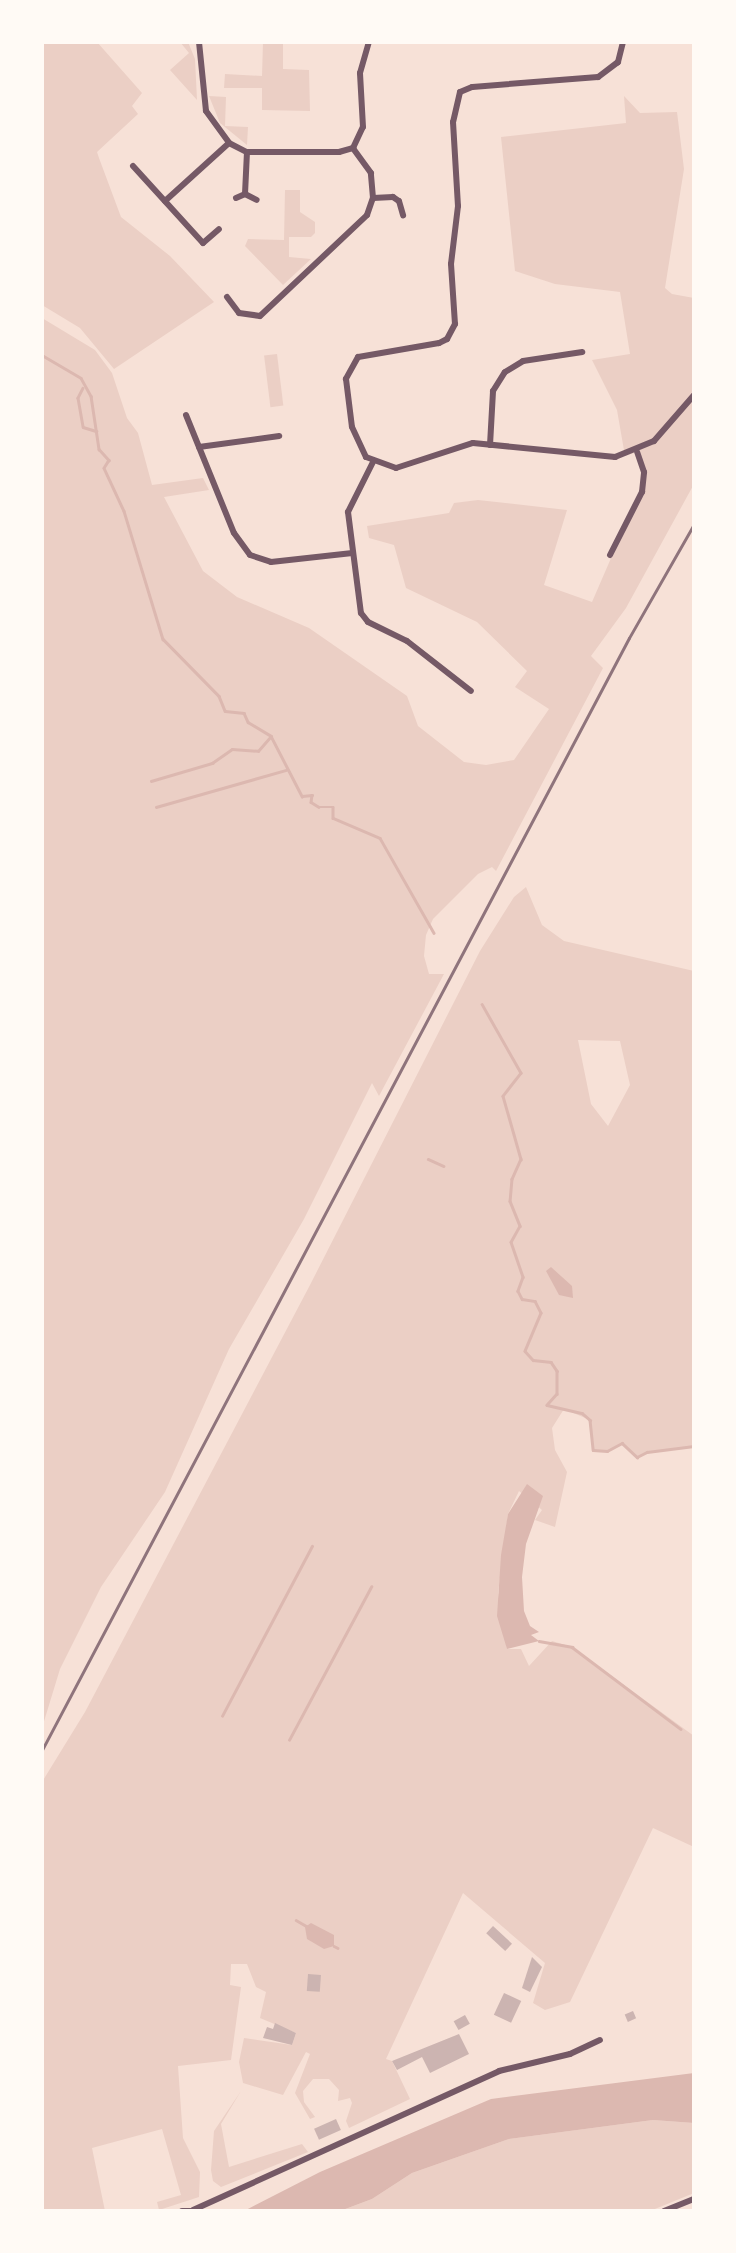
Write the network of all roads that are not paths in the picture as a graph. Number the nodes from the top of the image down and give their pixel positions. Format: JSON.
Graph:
{"nodes":[{"id":1,"x":199,"y":42,"type":"edge"},
{"id":2,"x":369,"y":42,"type":"edge"},
{"id":3,"x":624,"y":42,"type":"edge"},
{"id":4,"x":229,"y":143,"type":"junction"},
{"id":5,"x":353,"y":148,"type":"junction"},
{"id":6,"x":247,"y":152,"type":"junction"},
{"id":7,"x":133,"y":166,"type":"dead end"},
{"id":8,"x":245,"y":194,"type":"junction"},
{"id":9,"x":236,"y":198,"type":"dead end"},
{"id":10,"x":373,"y":198,"type":"junction"},
{"id":11,"x":257,"y":200,"type":"dead end"},
{"id":12,"x":165,"y":201,"type":"junction"},
{"id":13,"x":403,"y":215,"type":"dead end"},
{"id":14,"x":219,"y":229,"type":"dead end"},
{"id":15,"x":227,"y":297,"type":"dead end"},
{"id":16,"x":582,"y":352,"type":"dead end"},
{"id":17,"x":694,"y":395,"type":"edge"},
{"id":18,"x":186,"y":415,"type":"dead end"},
{"id":19,"x":279,"y":436,"type":"dead end"},
{"id":20,"x":490,"y":445,"type":"junction"},
{"id":21,"x":199,"y":447,"type":"junction"},
{"id":22,"x":637,"y":452,"type":"junction"},
{"id":23,"x":373,"y":462,"type":"junction"},
{"id":24,"x":353,"y":553,"type":"junction"},
{"id":25,"x":610,"y":555,"type":"dead end"},
{"id":26,"x":471,"y":691,"type":"dead end"},
{"id":27,"x":600,"y":2040,"type":"dead end"},
{"id":28,"x":694,"y":2199,"type":"edge"},
{"id":29,"x":212,"y":2202,"type":"junction"},
{"id":30,"x":194,"y":2210,"type":"edge"},
{"id":31,"x":669,"y":2210,"type":"edge"},
{"id":32,"x":182,"y":2211,"type":"edge"},
{"id":33,"x":206,"y":2211,"type":"edge"}],
"edges":[{"from":1,"to":4,"type":"street"},
{"from":2,"to":5,"type":"street"},
{"from":3,"to":23,"type":"street"},
{"from":4,"to":6,"type":"street"},
{"from":4,"to":12,"type":"street"},
{"from":5,"to":6,"type":"street"},
{"from":5,"to":10,"type":"street"},
{"from":6,"to":8,"type":"street"},
{"from":7,"to":12,"type":"street"},
{"from":8,"to":9,"type":"street"},
{"from":8,"to":11,"type":"street"},
{"from":10,"to":13,"type":"street"},
{"from":10,"to":15,"type":"street"},
{"from":12,"to":14,"type":"street"},
{"from":16,"to":20,"type":"street"},
{"from":17,"to":22,"type":"street"},
{"from":18,"to":21,"type":"street"},
{"from":19,"to":21,"type":"street"},
{"from":20,"to":22,"type":"street"},
{"from":20,"to":23,"type":"street"},
{"from":21,"to":24,"type":"street"},
{"from":22,"to":25,"type":"street"},
{"from":23,"to":24,"type":"street"},
{"from":24,"to":26,"type":"street"},
{"from":27,"to":29,"type":"street"},
{"from":28,"to":31,"type":"street"},
{"from":29,"to":30,"type":"street"},
{"from":29,"to":33,"type":"street"},
{"from":30,"to":32,"type":"street"}]}
